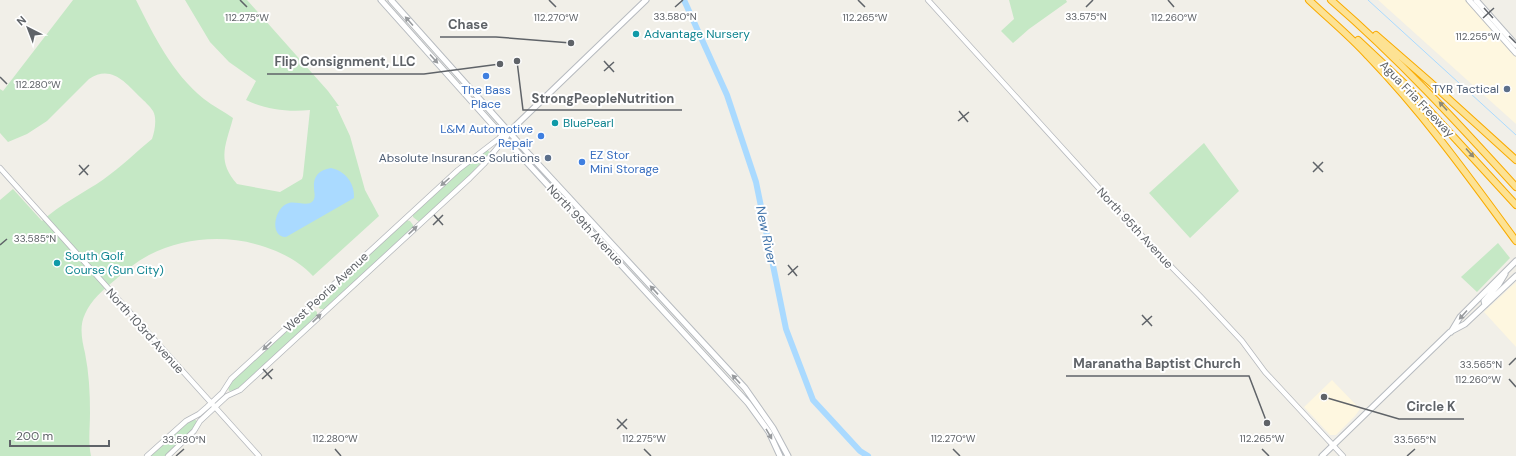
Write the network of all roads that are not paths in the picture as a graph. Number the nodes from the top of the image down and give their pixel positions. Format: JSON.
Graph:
{"nodes":[{"id":1,"x":381,"y":0,"type":"edge"},
{"id":2,"x":391,"y":0,"type":"edge"},
{"id":3,"x":646,"y":0,"type":"edge"},
{"id":4,"x":928,"y":0,"type":"edge"},
{"id":5,"x":1310,"y":0,"type":"edge"},
{"id":6,"x":1331,"y":0,"type":"edge"},
{"id":7,"x":1469,"y":0,"type":"edge"},
{"id":8,"x":1476,"y":0,"type":"edge"},
{"id":9,"x":1341,"y":9,"type":"junction"},
{"id":10,"x":1516,"y":44,"type":"edge"},
{"id":11,"x":1516,"y":53,"type":"edge"},
{"id":12,"x":461,"y":78,"type":"junction"},
{"id":13,"x":456,"y":83,"type":"junction"},
{"id":14,"x":509,"y":132,"type":"junction"},
{"id":15,"x":504,"y":137,"type":"junction"},
{"id":16,"x":1516,"y":160,"type":"edge"},
{"id":17,"x":0,"y":168,"type":"edge"},
{"id":18,"x":1516,"y":187,"type":"edge"},
{"id":19,"x":1516,"y":205,"type":"edge"},
{"id":20,"x":1516,"y":241,"type":"edge"},
{"id":21,"x":1516,"y":261,"type":"edge"},
{"id":22,"x":1507,"y":270,"type":"junction"},
{"id":23,"x":636,"y":271,"type":"junction"},
{"id":24,"x":631,"y":276,"type":"junction"},
{"id":25,"x":1516,"y":276,"type":"edge"},
{"id":26,"x":1485,"y":305,"type":"junction"},
{"id":27,"x":1450,"y":332,"type":"junction"},
{"id":28,"x":212,"y":406,"type":"junction"},
{"id":29,"x":1333,"y":445,"type":"junction"},
{"id":30,"x":147,"y":456,"type":"edge"},
{"id":31,"x":168,"y":456,"type":"edge"},
{"id":32,"x":258,"y":456,"type":"edge"},
{"id":33,"x":780,"y":456,"type":"edge"},
{"id":34,"x":788,"y":456,"type":"edge"},
{"id":35,"x":1322,"y":456,"type":"edge"},
{"id":36,"x":1343,"y":456,"type":"edge"}],
"edges":[{"from":1,"to":13,"type":"main road","name":"North 99th Avenue","one_way":true},
{"from":12,"to":2,"type":"main road","name":"North 99th Avenue","one_way":true},
{"from":3,"to":14,"type":"main road","name":"West Peoria Avenue"},
{"from":4,"to":29,"type":"street","name":"North 95th Avenue"},
{"from":5,"to":19,"type":"highway","name":"Agua Fria Freeway","one_way":true},
{"from":5,"to":20,"type":"highway"},
{"from":6,"to":9,"type":"highway","name":"Agua Fria Freeway"},
{"from":7,"to":11,"type":"main road"},
{"from":8,"to":10,"type":"main road"},
{"from":9,"to":16,"type":"highway"},
{"from":18,"to":9,"type":"highway","name":"Agua Fria Freeway","one_way":true},
{"from":12,"to":13,"type":"main road"},
{"from":12,"to":14,"type":"main road","name":"North 99th Avenue"},
{"from":13,"to":15,"type":"main road","name":"North 99th Avenue"},
{"from":14,"to":15,"type":"street","name":"West Peoria Avenue"},
{"from":14,"to":23,"type":"main road","name":"North 99th Avenue"},
{"from":15,"to":24,"type":"main road","name":"North 99th Avenue"},
{"from":28,"to":15,"type":"street","name":"West Peoria Avenue","one_way":true},
{"from":15,"to":28,"type":"street","name":"West Peoria Avenue","one_way":true},
{"from":17,"to":28,"type":"street","name":"North 103rd Avenue"},
{"from":21,"to":22,"type":"main road"},
{"from":22,"to":26,"type":"main road"},
{"from":22,"to":27,"type":"main road","one_way":true},
{"from":23,"to":24,"type":"main road"},
{"from":34,"to":23,"type":"main road","name":"North 99th Avenue","one_way":true},
{"from":24,"to":33,"type":"main road","name":"North 99th Avenue","one_way":true},
{"from":25,"to":26,"type":"main road"},
{"from":26,"to":27,"type":"main road"},
{"from":27,"to":29,"type":"main road"},
{"from":28,"to":30,"type":"street","name":"West Peoria Avenue"},
{"from":28,"to":31,"type":"street","name":"West Peoria Avenue"},
{"from":28,"to":32,"type":"street","name":"North 103rd Avenue"},
{"from":29,"to":35,"type":"main road"},
{"from":29,"to":36,"type":"street","name":"North 95th Avenue"}]}
